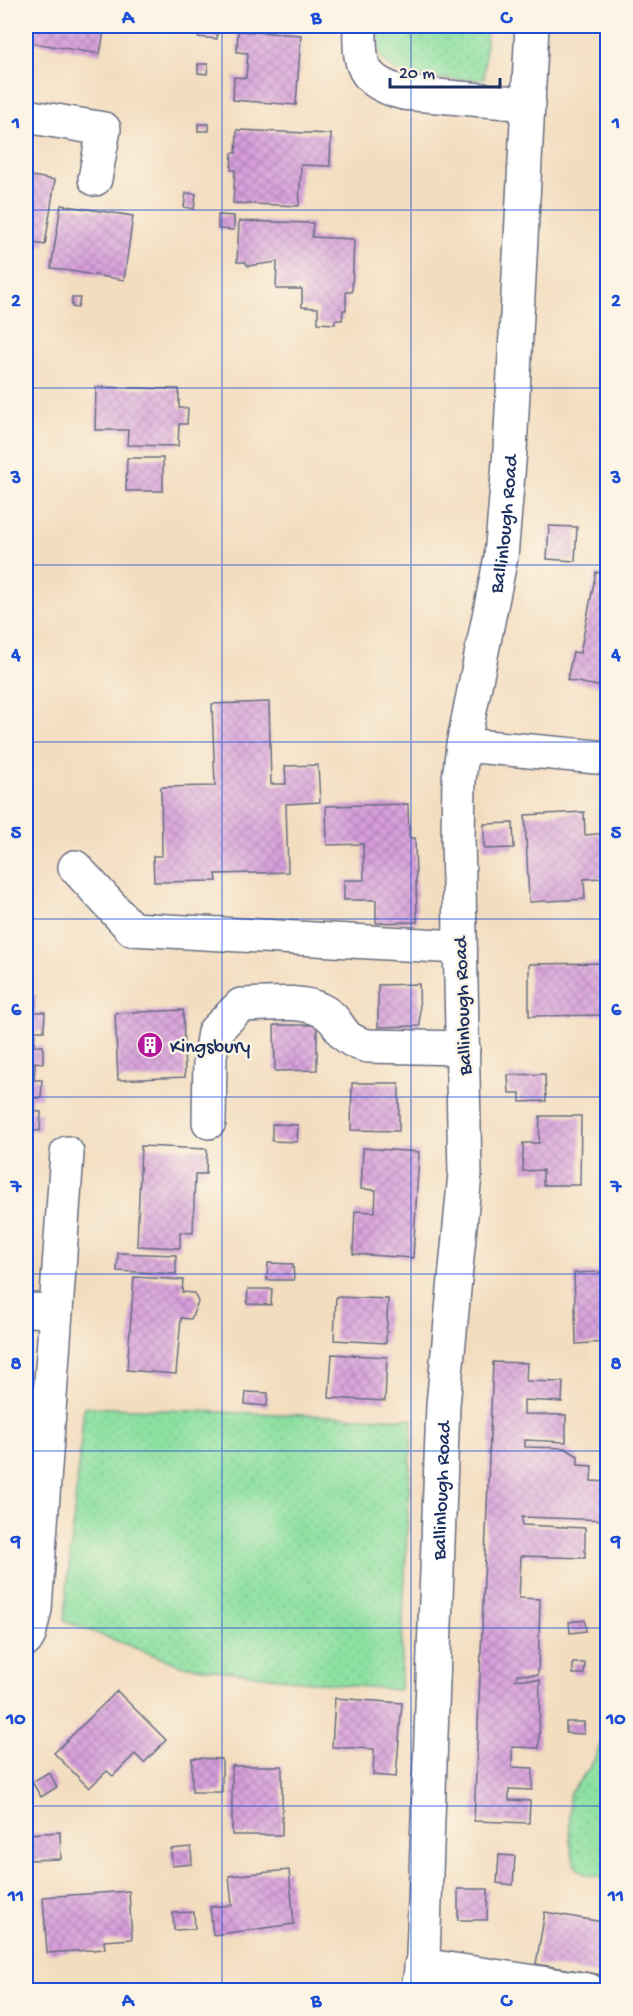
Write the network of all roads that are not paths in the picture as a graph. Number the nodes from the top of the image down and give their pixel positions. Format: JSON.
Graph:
{"nodes":[{"id":1,"x":360,"y":26,"type":"edge"},
{"id":2,"x":532,"y":26,"type":"edge"},
{"id":3,"x":529,"y":104,"type":"junction"},
{"id":4,"x":26,"y":116,"type":"edge"},
{"id":5,"x":95,"y":179,"type":"dead end"},
{"id":6,"x":463,"y":745,"type":"junction"},
{"id":7,"x":608,"y":758,"type":"edge"},
{"id":8,"x":75,"y":867,"type":"dead end"},
{"id":9,"x":459,"y":947,"type":"junction"},
{"id":10,"x":463,"y":1048,"type":"junction"},
{"id":11,"x":209,"y":1122,"type":"dead end"},
{"id":12,"x":67,"y":1153,"type":"dead end"},
{"id":13,"x":41,"y":1311,"type":"edge"},
{"id":14,"x":26,"y":1640,"type":"edge"},
{"id":15,"x":419,"y":1978,"type":"edge"},
{"id":16,"x":588,"y":1990,"type":"edge"}],
"edges":[{"from":1,"to":3,"type":"street"},
{"from":2,"to":3,"type":"street","name":"Ballinlough Road"},
{"from":3,"to":6,"type":"street","name":"Ballinlough Road"},
{"from":4,"to":5,"type":"street"},
{"from":6,"to":7,"type":"street"},
{"from":6,"to":9,"type":"street","name":"Ballinlough Road"},
{"from":8,"to":9,"type":"street"},
{"from":9,"to":10,"type":"street","name":"Ballinlough Road"},
{"from":10,"to":11,"type":"street"},
{"from":10,"to":15,"type":"street","name":"Ballinlough Road"},
{"from":12,"to":13,"type":"street"},
{"from":13,"to":14,"type":"street"},
{"from":15,"to":16,"type":"street"}]}
